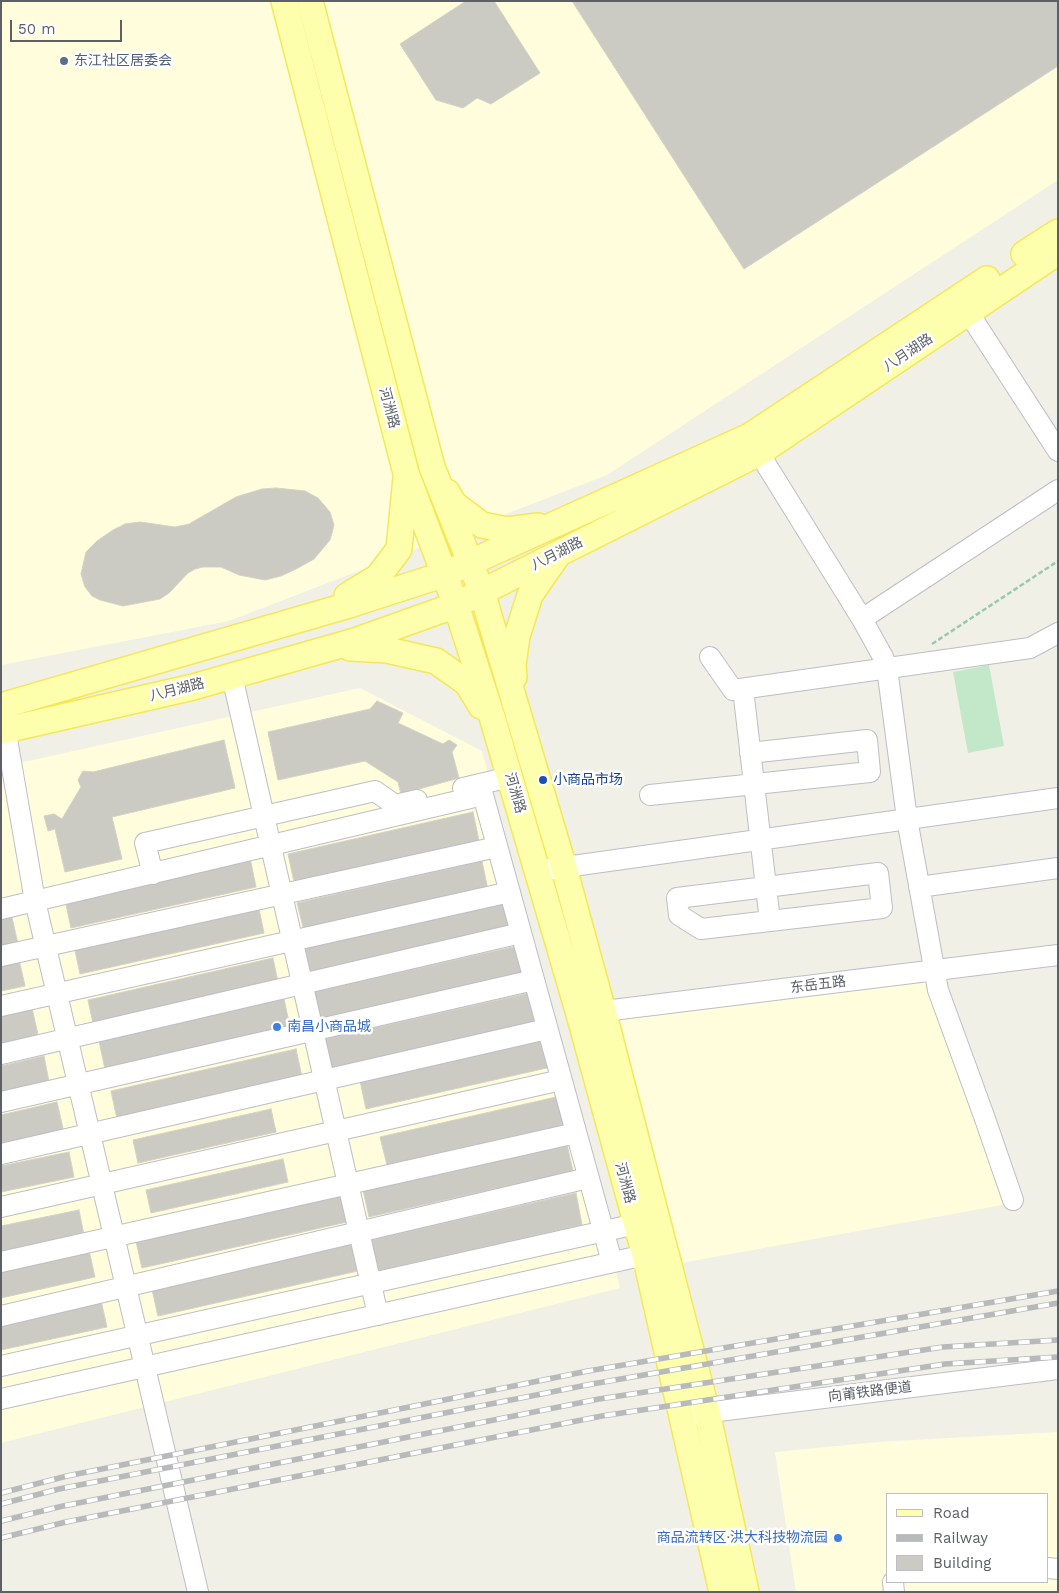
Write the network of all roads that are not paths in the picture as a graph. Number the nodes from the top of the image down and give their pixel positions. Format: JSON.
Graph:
{"nodes":[{"id":1,"x":284,"y":1,"type":"edge"},
{"id":2,"x":310,"y":1,"type":"edge"},
{"id":3,"x":1058,"y":232,"type":"edge"},
{"id":4,"x":1058,"y":252,"type":"edge"},
{"id":5,"x":968,"y":312,"type":"junction"},
{"id":6,"x":1058,"y":451,"type":"edge"},
{"id":7,"x":759,"y":453,"type":"junction"},
{"id":8,"x":432,"y":467,"type":"junction"},
{"id":9,"x":406,"y":473,"type":"junction"},
{"id":10,"x":1058,"y":490,"type":"edge"},
{"id":11,"x":558,"y":524,"type":"junction"},
{"id":12,"x":558,"y":554,"type":"junction"},
{"id":13,"x":471,"y":563,"type":"junction"},
{"id":14,"x":445,"y":574,"type":"junction"},
{"id":15,"x":482,"y":592,"type":"junction"},
{"id":16,"x":456,"y":605,"type":"junction"},
{"id":17,"x":318,"y":614,"type":"junction"},
{"id":18,"x":862,"y":619,"type":"junction"},
{"id":19,"x":1058,"y":634,"type":"edge"},
{"id":20,"x":335,"y":647,"type":"junction"},
{"id":21,"x":710,"y":658,"type":"dead end"},
{"id":22,"x":887,"y":668,"type":"junction"},
{"id":23,"x":232,"y":676,"type":"junction"},
{"id":24,"x":743,"y":688,"type":"junction"},
{"id":25,"x":516,"y":707,"type":"junction"},
{"id":26,"x":3,"y":719,"type":"edge"},
{"id":27,"x":496,"y":731,"type":"junction"},
{"id":28,"x":750,"y":753,"type":"junction"},
{"id":29,"x":510,"y":777,"type":"junction"},
{"id":30,"x":754,"y":784,"type":"junction"},
{"id":31,"x":650,"y":795,"type":"dead end"},
{"id":32,"x":1058,"y":798,"type":"edge"},
{"id":33,"x":264,"y":817,"type":"junction"},
{"id":34,"x":907,"y":819,"type":"junction"},
{"id":35,"x":760,"y":840,"type":"junction"},
{"id":36,"x":271,"y":846,"type":"junction"},
{"id":37,"x":497,"y":847,"type":"junction"},
{"id":38,"x":564,"y":868,"type":"junction"},
{"id":39,"x":1058,"y":868,"type":"edge"},
{"id":40,"x":537,"y":871,"type":"junction"},
{"id":41,"x":153,"y":874,"type":"junction"},
{"id":42,"x":920,"y":886,"type":"junction"},
{"id":43,"x":766,"y":887,"type":"junction"},
{"id":44,"x":510,"y":892,"type":"junction"},
{"id":45,"x":282,"y":894,"type":"junction"},
{"id":46,"x":35,"y":902,"type":"junction"},
{"id":47,"x":1,"y":905,"type":"edge"},
{"id":48,"x":1,"y":909,"type":"edge"},
{"id":49,"x":770,"y":921,"type":"junction"},
{"id":50,"x":521,"y":933,"type":"junction"},
{"id":51,"x":293,"y":940,"type":"junction"},
{"id":52,"x":46,"y":946,"type":"junction"},
{"id":53,"x":1,"y":956,"type":"edge"},
{"id":54,"x":1058,"y":956,"type":"edge"},
{"id":55,"x":934,"y":971,"type":"junction"},
{"id":56,"x":534,"y":980,"type":"junction"},
{"id":57,"x":303,"y":984,"type":"junction"},
{"id":58,"x":57,"y":994,"type":"junction"},
{"id":59,"x":1,"y":1006,"type":"edge"},
{"id":60,"x":603,"y":1011,"type":"junction"},
{"id":61,"x":579,"y":1014,"type":"junction"},
{"id":62,"x":547,"y":1028,"type":"junction"},
{"id":63,"x":314,"y":1030,"type":"junction"},
{"id":64,"x":68,"y":1039,"type":"junction"},
{"id":65,"x":1,"y":1054,"type":"edge"},
{"id":66,"x":325,"y":1080,"type":"junction"},
{"id":67,"x":562,"y":1080,"type":"junction"},
{"id":68,"x":78,"y":1084,"type":"junction"},
{"id":69,"x":1,"y":1102,"type":"edge"},
{"id":70,"x":337,"y":1131,"type":"junction"},
{"id":71,"x":90,"y":1133,"type":"junction"},
{"id":72,"x":576,"y":1133,"type":"junction"},
{"id":73,"x":1,"y":1154,"type":"edge"},
{"id":74,"x":588,"y":1178,"type":"junction"},
{"id":75,"x":102,"y":1184,"type":"junction"},
{"id":76,"x":349,"y":1184,"type":"junction"},
{"id":77,"x":1013,"y":1200,"type":"dead end"},
{"id":78,"x":1,"y":1207,"type":"edge"},
{"id":79,"x":636,"y":1224,"type":"junction"},
{"id":80,"x":360,"y":1232,"type":"junction"},
{"id":81,"x":603,"y":1232,"type":"junction"},
{"id":82,"x":114,"y":1237,"type":"junction"},
{"id":83,"x":645,"y":1255,"type":"junction"},
{"id":84,"x":1,"y":1262,"type":"edge"},
{"id":85,"x":612,"y":1262,"type":"junction"},
{"id":86,"x":372,"y":1282,"type":"junction"},
{"id":87,"x":126,"y":1286,"type":"junction"},
{"id":88,"x":378,"y":1315,"type":"junction"},
{"id":89,"x":1,"y":1316,"type":"edge"},
{"id":90,"x":138,"y":1336,"type":"junction"},
{"id":91,"x":1,"y":1366,"type":"edge"},
{"id":92,"x":145,"y":1367,"type":"junction"},
{"id":93,"x":1058,"y":1370,"type":"edge"},
{"id":94,"x":1,"y":1399,"type":"edge"},
{"id":95,"x":707,"y":1412,"type":"junction"},
{"id":96,"x":682,"y":1415,"type":"junction"},
{"id":97,"x":198,"y":1592,"type":"edge"},
{"id":98,"x":722,"y":1592,"type":"edge"},
{"id":99,"x":746,"y":1592,"type":"edge"}],
"edges":[{"from":1,"to":9,"type":"main road","name":"河洲路"},
{"from":2,"to":8,"type":"main road"},
{"from":3,"to":11,"type":"main road","name":"八月湖路"},
{"from":4,"to":5,"type":"main road","name":"八月湖路"},
{"from":5,"to":6,"type":"street"},
{"from":5,"to":7,"type":"main road","name":"八月湖路"},
{"from":7,"to":12,"type":"main road","name":"八月湖路"},
{"from":7,"to":18,"type":"street"},
{"from":8,"to":11,"type":"main road"},
{"from":8,"to":13,"type":"main road"},
{"from":9,"to":14,"type":"main road","name":"河洲路"},
{"from":9,"to":17,"type":"main road"},
{"from":10,"to":18,"type":"street"},
{"from":11,"to":13,"type":"main road","name":"八月湖路"},
{"from":12,"to":15,"type":"main road","name":"八月湖路"},
{"from":12,"to":25,"type":"main road"},
{"from":13,"to":14,"type":"main road","name":"八月湖路"},
{"from":13,"to":15,"type":"main road"},
{"from":14,"to":16,"type":"main road","name":"河洲路"},
{"from":14,"to":17,"type":"main road","name":"八月湖路"},
{"from":15,"to":16,"type":"main road","name":"八月湖路"},
{"from":15,"to":25,"type":"main road"},
{"from":16,"to":20,"type":"main road","name":"八月湖路"},
{"from":16,"to":27,"type":"main road","name":"河洲路"},
{"from":17,"to":26,"type":"main road","name":"八月湖路"},
{"from":18,"to":22,"type":"street"},
{"from":19,"to":22,"type":"street"},
{"from":20,"to":23,"type":"main road","name":"八月湖路"},
{"from":20,"to":27,"type":"main road"},
{"from":21,"to":24,"type":"street"},
{"from":22,"to":24,"type":"street"},
{"from":22,"to":34,"type":"street"},
{"from":23,"to":26,"type":"main road","name":"八月湖路"},
{"from":23,"to":33,"type":"street"},
{"from":24,"to":28,"type":"street"},
{"from":25,"to":38,"type":"main road"},
{"from":26,"to":46,"type":"street"},
{"from":27,"to":29,"type":"main road","name":"河洲路"},
{"from":28,"to":30,"type":"street"},
{"from":28,"to":30,"type":"street"},
{"from":29,"to":33,"type":"street"},
{"from":29,"to":40,"type":"main road","name":"河洲路"},
{"from":30,"to":31,"type":"street"},
{"from":30,"to":35,"type":"street"},
{"from":32,"to":34,"type":"street"},
{"from":33,"to":36,"type":"street"},
{"from":33,"to":41,"type":"street"},
{"from":34,"to":35,"type":"street"},
{"from":34,"to":42,"type":"street"},
{"from":35,"to":38,"type":"street"},
{"from":35,"to":43,"type":"street"},
{"from":36,"to":37,"type":"street"},
{"from":36,"to":41,"type":"street"},
{"from":36,"to":45,"type":"street"},
{"from":37,"to":44,"type":"street"},
{"from":37,"to":45,"type":"street"},
{"from":38,"to":40,"type":"street"},
{"from":38,"to":60,"type":"main road"},
{"from":39,"to":42,"type":"street"},
{"from":40,"to":61,"type":"main road","name":"河洲路"},
{"from":41,"to":46,"type":"street"},
{"from":42,"to":55,"type":"street"},
{"from":43,"to":49,"type":"street"},
{"from":43,"to":49,"type":"street"},
{"from":43,"to":49,"type":"street"},
{"from":44,"to":50,"type":"street"},
{"from":44,"to":51,"type":"street"},
{"from":45,"to":51,"type":"street"},
{"from":45,"to":52,"type":"street"},
{"from":46,"to":47,"type":"street"},
{"from":46,"to":48,"type":"street"},
{"from":46,"to":52,"type":"street"},
{"from":50,"to":56,"type":"street"},
{"from":50,"to":57,"type":"street"},
{"from":51,"to":57,"type":"street"},
{"from":51,"to":58,"type":"street"},
{"from":52,"to":53,"type":"street"},
{"from":52,"to":58,"type":"street"},
{"from":54,"to":55,"type":"street","name":"东岳五路"},
{"from":55,"to":60,"type":"street","name":"东岳五路"},
{"from":55,"to":77,"type":"street"},
{"from":56,"to":62,"type":"street"},
{"from":56,"to":63,"type":"street"},
{"from":57,"to":63,"type":"street"},
{"from":57,"to":64,"type":"street"},
{"from":58,"to":59,"type":"street"},
{"from":58,"to":64,"type":"street"},
{"from":60,"to":61,"type":"street","name":"东岳五路"},
{"from":60,"to":95,"type":"main road"},
{"from":61,"to":79,"type":"main road","name":"河洲路"},
{"from":62,"to":66,"type":"street"},
{"from":62,"to":67,"type":"street"},
{"from":63,"to":66,"type":"street"},
{"from":63,"to":68,"type":"street"},
{"from":64,"to":65,"type":"street"},
{"from":64,"to":68,"type":"street"},
{"from":66,"to":70,"type":"street"},
{"from":66,"to":71,"type":"street"},
{"from":67,"to":70,"type":"street"},
{"from":67,"to":72,"type":"street"},
{"from":68,"to":69,"type":"street"},
{"from":68,"to":71,"type":"street"},
{"from":70,"to":75,"type":"street"},
{"from":70,"to":76,"type":"street"},
{"from":71,"to":73,"type":"street"},
{"from":71,"to":75,"type":"street"},
{"from":72,"to":74,"type":"street"},
{"from":72,"to":76,"type":"street"},
{"from":74,"to":80,"type":"street"},
{"from":74,"to":81,"type":"street"},
{"from":75,"to":78,"type":"street"},
{"from":75,"to":82,"type":"street"},
{"from":76,"to":80,"type":"street"},
{"from":76,"to":82,"type":"street"},
{"from":79,"to":81,"type":"street"},
{"from":79,"to":83,"type":"main road","name":"河洲路"},
{"from":80,"to":86,"type":"street"},
{"from":80,"to":87,"type":"street"},
{"from":81,"to":85,"type":"street"},
{"from":81,"to":86,"type":"street"},
{"from":82,"to":84,"type":"street"},
{"from":82,"to":87,"type":"street"},
{"from":83,"to":85,"type":"street"},
{"from":83,"to":96,"type":"main road","name":"河洲路"},
{"from":85,"to":88,"type":"street"},
{"from":86,"to":88,"type":"street"},
{"from":86,"to":90,"type":"street"},
{"from":87,"to":89,"type":"street"},
{"from":87,"to":90,"type":"street"},
{"from":88,"to":92,"type":"street"},
{"from":90,"to":91,"type":"street"},
{"from":90,"to":92,"type":"street"},
{"from":92,"to":94,"type":"street"},
{"from":92,"to":97,"type":"street"},
{"from":93,"to":95,"type":"street","name":"向莆铁路便道"},
{"from":95,"to":96,"type":"street","name":"向莆铁路便道"},
{"from":95,"to":99,"type":"main road"},
{"from":96,"to":98,"type":"main road","name":"河洲路"}]}
